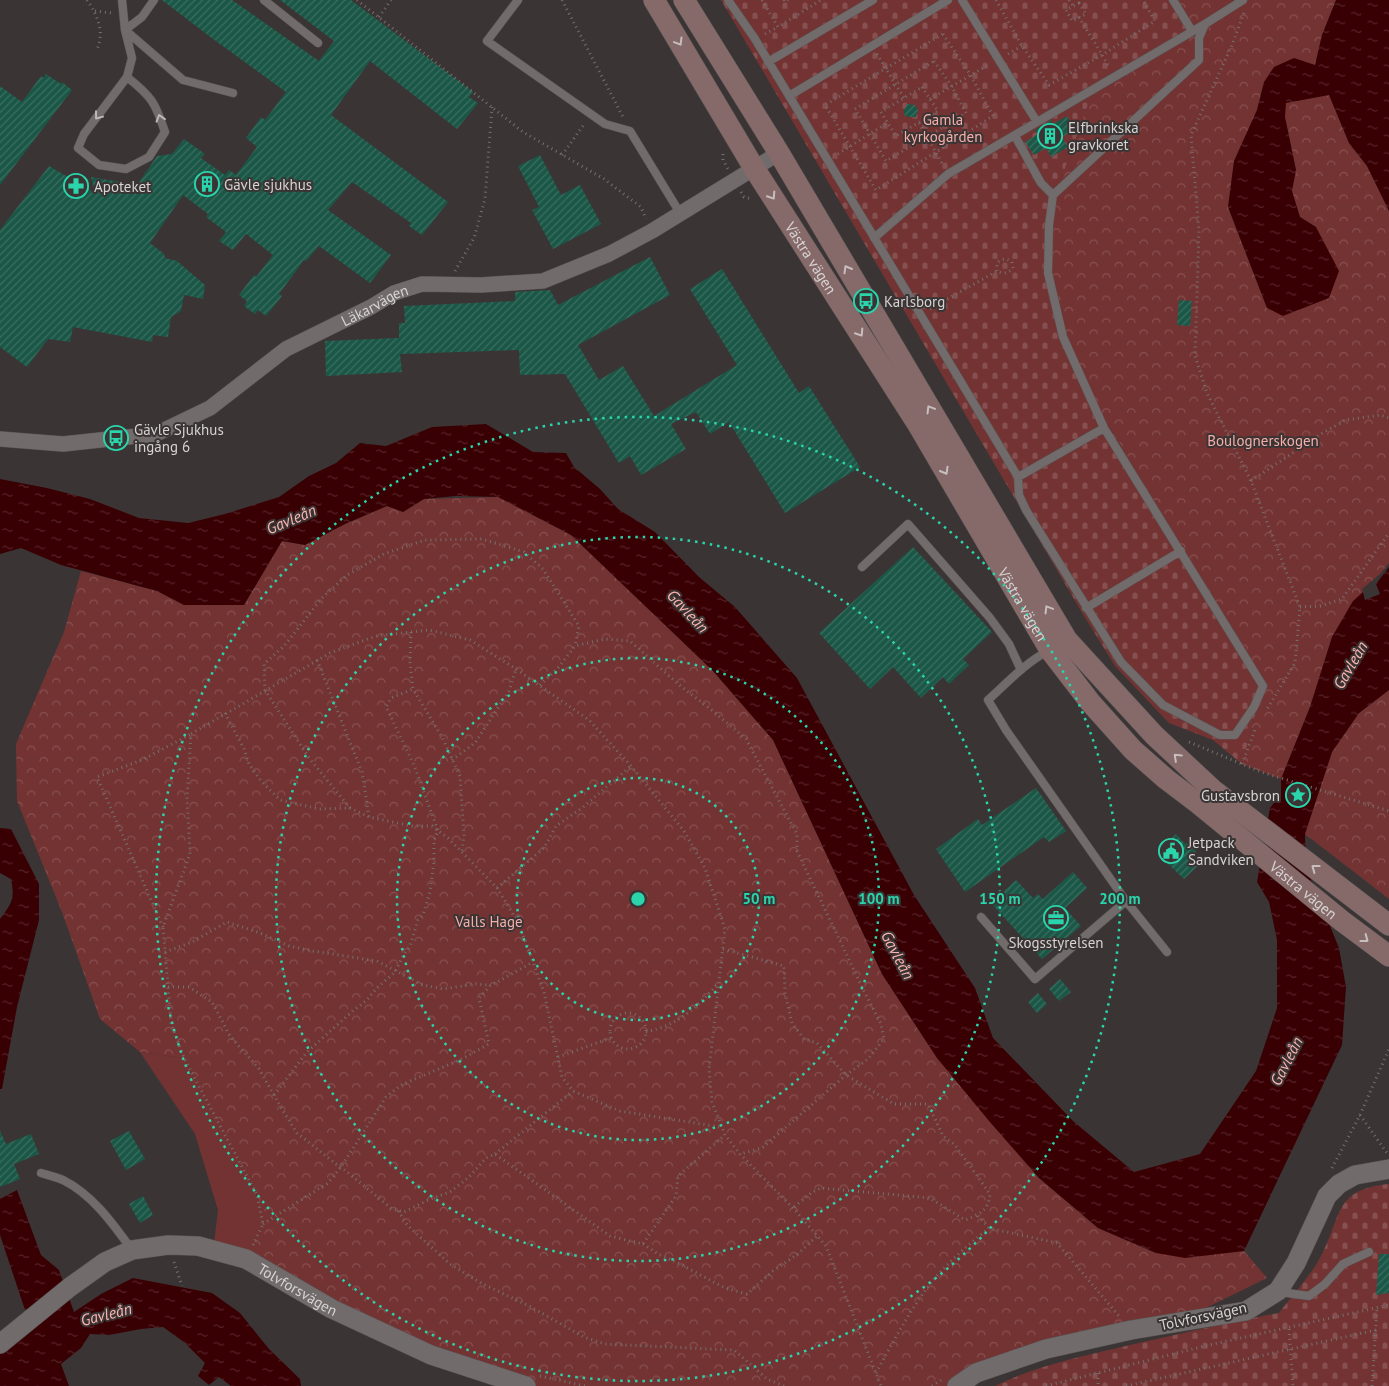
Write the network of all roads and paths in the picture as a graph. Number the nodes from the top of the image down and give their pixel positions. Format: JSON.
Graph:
{"nodes":[{"id":1,"x":87,"y":0,"type":"edge"},
{"id":2,"x":122,"y":0,"type":"edge"},
{"id":3,"x":154,"y":0,"type":"edge"},
{"id":4,"x":264,"y":0,"type":"edge"},
{"id":5,"x":357,"y":0,"type":"edge"},
{"id":6,"x":392,"y":0,"type":"edge"},
{"id":7,"x":518,"y":0,"type":"edge"},
{"id":8,"x":562,"y":0,"type":"edge"},
{"id":9,"x":654,"y":0,"type":"edge"},
{"id":10,"x":684,"y":0,"type":"edge"},
{"id":11,"x":728,"y":0,"type":"edge"},
{"id":12,"x":762,"y":0,"type":"edge"},
{"id":13,"x":821,"y":0,"type":"edge"},
{"id":14,"x":873,"y":0,"type":"edge"},
{"id":15,"x":948,"y":0,"type":"edge"},
{"id":16,"x":962,"y":0,"type":"edge"},
{"id":17,"x":996,"y":0,"type":"edge"},
{"id":18,"x":1069,"y":0,"type":"edge"},
{"id":19,"x":1143,"y":0,"type":"edge"},
{"id":20,"x":1173,"y":0,"type":"edge"},
{"id":21,"x":1243,"y":0,"type":"edge"},
{"id":22,"x":1073,"y":6,"type":"junction"},
{"id":23,"x":1246,"y":9,"type":"dead end"},
{"id":24,"x":95,"y":11,"type":"junction"},
{"id":25,"x":124,"y":15,"type":"junction"},
{"id":26,"x":379,"y":17,"type":"junction"},
{"id":27,"x":1079,"y":18,"type":"junction"},
{"id":28,"x":1205,"y":24,"type":"junction"},
{"id":29,"x":126,"y":30,"type":"junction"},
{"id":30,"x":1192,"y":31,"type":"junction"},
{"id":31,"x":318,"y":43,"type":"dead end"},
{"id":32,"x":872,"y":46,"type":"junction"},
{"id":33,"x":1022,"y":46,"type":"junction"},
{"id":34,"x":97,"y":49,"type":"dead end"},
{"id":35,"x":1102,"y":55,"type":"junction"},
{"id":36,"x":998,"y":59,"type":"junction"},
{"id":37,"x":768,"y":62,"type":"junction"},
{"id":38,"x":885,"y":69,"type":"junction"},
{"id":39,"x":971,"y":76,"type":"junction"},
{"id":40,"x":1115,"y":76,"type":"junction"},
{"id":41,"x":127,"y":77,"type":"junction"},
{"id":42,"x":895,"y":84,"type":"junction"},
{"id":43,"x":952,"y":87,"type":"junction"},
{"id":44,"x":233,"y":93,"type":"dead end"},
{"id":45,"x":789,"y":96,"type":"junction"},
{"id":46,"x":904,"y":98,"type":"junction"},
{"id":47,"x":930,"y":99,"type":"junction"},
{"id":48,"x":492,"y":107,"type":"junction"},
{"id":49,"x":591,"y":115,"type":"junction"},
{"id":50,"x":1037,"y":122,"type":"junction"},
{"id":51,"x":888,"y":123,"type":"junction"},
{"id":52,"x":919,"y":123,"type":"junction"},
{"id":53,"x":630,"y":131,"type":"junction"},
{"id":54,"x":870,"y":134,"type":"junction"},
{"id":55,"x":927,"y":136,"type":"junction"},
{"id":56,"x":1015,"y":136,"type":"junction"},
{"id":57,"x":851,"y":146,"type":"junction"},
{"id":58,"x":779,"y":153,"type":"junction"},
{"id":59,"x":936,"y":153,"type":"junction"},
{"id":60,"x":562,"y":155,"type":"junction"},
{"id":61,"x":829,"y":160,"type":"junction"},
{"id":62,"x":754,"y":168,"type":"junction"},
{"id":63,"x":948,"y":174,"type":"junction"},
{"id":64,"x":1053,"y":195,"type":"junction"},
{"id":65,"x":680,"y":213,"type":"junction"},
{"id":66,"x":652,"y":231,"type":"junction"},
{"id":67,"x":874,"y":238,"type":"junction"},
{"id":68,"x":997,"y":270,"type":"junction"},
{"id":69,"x":447,"y":284,"type":"junction"},
{"id":70,"x":921,"y":315,"type":"junction"},
{"id":71,"x":1389,"y":418,"type":"edge"},
{"id":72,"x":1104,"y":428,"type":"junction"},
{"id":73,"x":0,"y":439,"type":"edge"},
{"id":74,"x":1018,"y":477,"type":"junction"},
{"id":75,"x":1251,"y":482,"type":"junction"},
{"id":76,"x":1389,"y":533,"type":"edge"},
{"id":77,"x":1181,"y":551,"type":"junction"},
{"id":78,"x":862,"y":567,"type":"dead end"},
{"id":79,"x":1300,"y":607,"type":"junction"},
{"id":80,"x":1086,"y":608,"type":"junction"},
{"id":81,"x":411,"y":632,"type":"junction"},
{"id":82,"x":1059,"y":645,"type":"junction"},
{"id":83,"x":576,"y":646,"type":"junction"},
{"id":84,"x":317,"y":660,"type":"junction"},
{"id":85,"x":516,"y":669,"type":"junction"},
{"id":86,"x":1021,"y":670,"type":"junction"},
{"id":87,"x":540,"y":686,"type":"junction"},
{"id":88,"x":413,"y":689,"type":"junction"},
{"id":89,"x":264,"y":690,"type":"junction"},
{"id":90,"x":225,"y":713,"type":"junction"},
{"id":91,"x":1262,"y":717,"type":"dead end"},
{"id":92,"x":1257,"y":724,"type":"dead end"},
{"id":93,"x":191,"y":734,"type":"junction"},
{"id":94,"x":1188,"y":741,"type":"dead end"},
{"id":95,"x":452,"y":760,"type":"junction"},
{"id":96,"x":1242,"y":764,"type":"junction"},
{"id":97,"x":631,"y":766,"type":"junction"},
{"id":98,"x":1206,"y":797,"type":"junction"},
{"id":99,"x":350,"y":808,"type":"junction"},
{"id":100,"x":1389,"y":812,"type":"edge"},
{"id":101,"x":369,"y":817,"type":"junction"},
{"id":102,"x":438,"y":831,"type":"junction"},
{"id":103,"x":462,"y":852,"type":"junction"},
{"id":104,"x":497,"y":888,"type":"junction"},
{"id":105,"x":1126,"y":901,"type":"junction"},
{"id":106,"x":980,"y":917,"type":"dead end"},
{"id":107,"x":1389,"y":925,"type":"edge"},
{"id":108,"x":163,"y":928,"type":"junction"},
{"id":109,"x":723,"y":949,"type":"junction"},
{"id":110,"x":165,"y":952,"type":"junction"},
{"id":111,"x":1166,"y":952,"type":"dead end"},
{"id":112,"x":1389,"y":956,"type":"edge"},
{"id":113,"x":533,"y":962,"type":"junction"},
{"id":114,"x":395,"y":972,"type":"junction"},
{"id":115,"x":720,"y":983,"type":"junction"},
{"id":116,"x":490,"y":986,"type":"junction"},
{"id":117,"x":168,"y":987,"type":"junction"},
{"id":118,"x":646,"y":1032,"type":"junction"},
{"id":119,"x":612,"y":1038,"type":"junction"},
{"id":120,"x":1389,"y":1049,"type":"edge"},
{"id":121,"x":558,"y":1057,"type":"junction"},
{"id":122,"x":846,"y":1075,"type":"junction"},
{"id":123,"x":573,"y":1091,"type":"junction"},
{"id":124,"x":274,"y":1096,"type":"junction"},
{"id":125,"x":1360,"y":1115,"type":"junction"},
{"id":126,"x":721,"y":1127,"type":"junction"},
{"id":127,"x":725,"y":1135,"type":"junction"},
{"id":128,"x":495,"y":1154,"type":"junction"},
{"id":129,"x":740,"y":1154,"type":"junction"},
{"id":130,"x":1389,"y":1156,"type":"edge"},
{"id":131,"x":341,"y":1167,"type":"junction"},
{"id":132,"x":1389,"y":1169,"type":"edge"},
{"id":133,"x":41,"y":1173,"type":"dead end"},
{"id":134,"x":1330,"y":1173,"type":"dead end"},
{"id":135,"x":793,"y":1208,"type":"junction"},
{"id":136,"x":398,"y":1211,"type":"junction"},
{"id":137,"x":978,"y":1216,"type":"junction"},
{"id":138,"x":263,"y":1224,"type":"junction"},
{"id":139,"x":988,"y":1228,"type":"junction"},
{"id":140,"x":817,"y":1236,"type":"junction"},
{"id":141,"x":643,"y":1244,"type":"junction"},
{"id":142,"x":168,"y":1245,"type":"junction"},
{"id":143,"x":132,"y":1250,"type":"junction"},
{"id":144,"x":1368,"y":1252,"type":"dead end"},
{"id":145,"x":246,"y":1259,"type":"junction"},
{"id":146,"x":182,"y":1286,"type":"dead end"},
{"id":147,"x":1278,"y":1291,"type":"junction"},
{"id":148,"x":1389,"y":1305,"type":"edge"},
{"id":149,"x":1378,"y":1308,"type":"junction"},
{"id":150,"x":1288,"y":1329,"type":"junction"},
{"id":151,"x":1131,"y":1330,"type":"junction"},
{"id":152,"x":1376,"y":1330,"type":"junction"},
{"id":153,"x":0,"y":1344,"type":"edge"},
{"id":154,"x":1290,"y":1351,"type":"junction"},
{"id":155,"x":1098,"y":1372,"type":"junction"},
{"id":156,"x":876,"y":1374,"type":"junction"},
{"id":157,"x":526,"y":1386,"type":"edge"},
{"id":158,"x":784,"y":1386,"type":"edge"},
{"id":159,"x":881,"y":1386,"type":"edge"},
{"id":160,"x":958,"y":1386,"type":"edge"},
{"id":161,"x":1046,"y":1386,"type":"edge"},
{"id":162,"x":1098,"y":1386,"type":"edge"},
{"id":163,"x":1126,"y":1386,"type":"edge"},
{"id":164,"x":1292,"y":1386,"type":"edge"},
{"id":165,"x":1372,"y":1386,"type":"edge"}],
"edges":[{"from":1,"to":24,"type":"path"},
{"from":2,"to":25,"type":"lane"},
{"from":3,"to":29,"type":"lane"},
{"from":4,"to":31,"type":"lane"},
{"from":5,"to":26,"type":"path"},
{"from":6,"to":26,"type":"path"},
{"from":7,"to":49,"type":"lane"},
{"from":8,"to":53,"type":"path"},
{"from":9,"to":62,"type":"main road","name":"Västra vägen","one_way":true},
{"from":10,"to":58,"type":"main road","name":"Västra vägen"},
{"from":11,"to":37,"type":"lane"},
{"from":12,"to":13,"type":"path"},
{"from":14,"to":37,"type":"lane"},
{"from":15,"to":32,"type":"lane"},
{"from":16,"to":36,"type":"lane"},
{"from":17,"to":33,"type":"path"},
{"from":18,"to":22,"type":"path"},
{"from":19,"to":35,"type":"path"},
{"from":20,"to":30,"type":"lane"},
{"from":21,"to":28,"type":"lane"},
{"from":22,"to":27,"type":"path"},
{"from":22,"to":27,"type":"path"},
{"from":23,"to":75,"type":"path"},
{"from":24,"to":25,"type":"path"},
{"from":24,"to":34,"type":"path"},
{"from":25,"to":29,"type":"lane"},
{"from":26,"to":48,"type":"path"},
{"from":27,"to":35,"type":"path"},
{"from":28,"to":30,"type":"lane"},
{"from":28,"to":64,"type":"lane"},
{"from":29,"to":41,"type":"lane"},
{"from":29,"to":44,"type":"lane"},
{"from":30,"to":40,"type":"lane"},
{"from":32,"to":38,"type":"path"},
{"from":32,"to":45,"type":"lane"},
{"from":33,"to":35,"type":"path"},
{"from":33,"to":36,"type":"path"},
{"from":35,"to":40,"type":"path"},
{"from":36,"to":39,"type":"path"},
{"from":36,"to":50,"type":"lane"},
{"from":37,"to":45,"type":"lane"},
{"from":38,"to":39,"type":"path"},
{"from":38,"to":42,"type":"path"},
{"from":38,"to":57,"type":"path"},
{"from":39,"to":43,"type":"path"},
{"from":39,"to":59,"type":"path"},
{"from":40,"to":50,"type":"lane"},
{"from":41,"to":41,"type":"lane","one_way":true},
{"from":42,"to":43,"type":"path"},
{"from":42,"to":46,"type":"path"},
{"from":42,"to":54,"type":"path"},
{"from":43,"to":47,"type":"path"},
{"from":43,"to":55,"type":"path"},
{"from":45,"to":61,"type":"lane"},
{"from":46,"to":47,"type":"path"},
{"from":46,"to":51,"type":"path"},
{"from":47,"to":52,"type":"path"},
{"from":48,"to":60,"type":"path"},
{"from":48,"to":69,"type":"path"},
{"from":49,"to":53,"type":"lane"},
{"from":49,"to":60,"type":"path"},
{"from":50,"to":56,"type":"lane"},
{"from":51,"to":52,"type":"path"},
{"from":51,"to":54,"type":"path"},
{"from":52,"to":55,"type":"path"},
{"from":53,"to":65,"type":"lane"},
{"from":54,"to":55,"type":"path"},
{"from":54,"to":57,"type":"path"},
{"from":55,"to":59,"type":"path"},
{"from":56,"to":63,"type":"lane"},
{"from":56,"to":64,"type":"lane"},
{"from":57,"to":59,"type":"path"},
{"from":57,"to":61,"type":"path"},
{"from":58,"to":62,"type":"street"},
{"from":82,"to":58,"type":"main road","name":"Västra vägen","one_way":true},
{"from":59,"to":63,"type":"path"},
{"from":60,"to":66,"type":"path"},
{"from":61,"to":67,"type":"lane"},
{"from":62,"to":65,"type":"street","name":"Läkarvägen"},
{"from":62,"to":82,"type":"main road","name":"Västra vägen","one_way":true},
{"from":63,"to":67,"type":"lane"},
{"from":64,"to":72,"type":"lane"},
{"from":65,"to":66,"type":"street","name":"Läkarvägen"},
{"from":66,"to":69,"type":"street","name":"Läkarvägen"},
{"from":67,"to":70,"type":"lane"},
{"from":68,"to":68,"type":"path"},
{"from":68,"to":70,"type":"path"},
{"from":69,"to":73,"type":"street","name":"Läkarvägen"},
{"from":70,"to":74,"type":"lane"},
{"from":71,"to":75,"type":"path"},
{"from":72,"to":74,"type":"lane"},
{"from":72,"to":77,"type":"lane"},
{"from":74,"to":80,"type":"lane"},
{"from":75,"to":79,"type":"path"},
{"from":76,"to":79,"type":"path"},
{"from":77,"to":80,"type":"lane"},
{"from":77,"to":80,"type":"lane"},
{"from":78,"to":86,"type":"lane"},
{"from":79,"to":91,"type":"path"},
{"from":81,"to":84,"type":"path"},
{"from":81,"to":85,"type":"path"},
{"from":81,"to":88,"type":"path"},
{"from":82,"to":86,"type":"lane"},
{"from":82,"to":98,"type":"main road","name":"Västra vägen"},
{"from":83,"to":87,"type":"path"},
{"from":83,"to":89,"type":"path"},
{"from":83,"to":122,"type":"path"},
{"from":84,"to":89,"type":"path"},
{"from":84,"to":101,"type":"path"},
{"from":85,"to":87,"type":"path"},
{"from":85,"to":95,"type":"path"},
{"from":86,"to":105,"type":"lane"},
{"from":87,"to":97,"type":"path"},
{"from":88,"to":95,"type":"path"},
{"from":88,"to":102,"type":"path"},
{"from":89,"to":90,"type":"path"},
{"from":89,"to":99,"type":"path"},
{"from":90,"to":93,"type":"path"},
{"from":90,"to":99,"type":"path"},
{"from":92,"to":96,"type":"path"},
{"from":93,"to":108,"type":"path"},
{"from":93,"to":108,"type":"path"},
{"from":94,"to":96,"type":"path"},
{"from":95,"to":103,"type":"path"},
{"from":96,"to":100,"type":"path"},
{"from":97,"to":104,"type":"path"},
{"from":97,"to":109,"type":"path"},
{"from":107,"to":98,"type":"main road","name":"Västra vägen","one_way":true},
{"from":98,"to":112,"type":"main road","name":"Västra vägen","one_way":true},
{"from":99,"to":101,"type":"path"},
{"from":101,"to":102,"type":"path"},
{"from":102,"to":103,"type":"path"},
{"from":102,"to":114,"type":"path"},
{"from":103,"to":104,"type":"path"},
{"from":104,"to":113,"type":"path"},
{"from":105,"to":106,"type":"lane"},
{"from":105,"to":111,"type":"lane"},
{"from":108,"to":110,"type":"path"},
{"from":109,"to":115,"type":"path"},
{"from":109,"to":122,"type":"path"},
{"from":110,"to":114,"type":"path"},
{"from":110,"to":117,"type":"path"},
{"from":113,"to":116,"type":"path"},
{"from":113,"to":121,"type":"path"},
{"from":114,"to":116,"type":"path"},
{"from":114,"to":124,"type":"path"},
{"from":115,"to":118,"type":"path"},
{"from":115,"to":126,"type":"path"},
{"from":116,"to":131,"type":"path"},
{"from":117,"to":124,"type":"path"},
{"from":117,"to":138,"type":"path"},
{"from":118,"to":119,"type":"path"},
{"from":118,"to":119,"type":"path"},
{"from":119,"to":121,"type":"path"},
{"from":120,"to":125,"type":"path"},
{"from":121,"to":123,"type":"path"},
{"from":122,"to":129,"type":"path"},
{"from":122,"to":137,"type":"path"},
{"from":123,"to":126,"type":"path"},
{"from":123,"to":128,"type":"path"},
{"from":124,"to":131,"type":"path"},
{"from":125,"to":130,"type":"path"},
{"from":125,"to":134,"type":"path"},
{"from":126,"to":127,"type":"path"},
{"from":127,"to":129,"type":"path"},
{"from":127,"to":141,"type":"path"},
{"from":128,"to":136,"type":"path"},
{"from":128,"to":141,"type":"path"},
{"from":129,"to":135,"type":"path"},
{"from":131,"to":136,"type":"path"},
{"from":131,"to":138,"type":"path"},
{"from":132,"to":147,"type":"street","name":"Tolvforsvägen"},
{"from":133,"to":143,"type":"lane"},
{"from":135,"to":137,"type":"path"},
{"from":135,"to":140,"type":"path"},
{"from":136,"to":158,"type":"path"},
{"from":137,"to":139,"type":"path"},
{"from":138,"to":145,"type":"path"},
{"from":139,"to":151,"type":"path"},
{"from":139,"to":156,"type":"path"},
{"from":140,"to":141,"type":"path"},
{"from":140,"to":156,"type":"path"},
{"from":142,"to":143,"type":"street","name":"Tolvforsvägen"},
{"from":142,"to":145,"type":"street","name":"Tolvforsvägen"},
{"from":142,"to":146,"type":"path"},
{"from":143,"to":153,"type":"street","name":"Tolvforsvägen"},
{"from":144,"to":147,"type":"lane"},
{"from":145,"to":157,"type":"street","name":"Tolvforsvägen"},
{"from":147,"to":151,"type":"street","name":"Tolvforsvägen"},
{"from":148,"to":149,"type":"path"},
{"from":149,"to":150,"type":"path"},
{"from":149,"to":152,"type":"path"},
{"from":150,"to":154,"type":"path"},
{"from":150,"to":155,"type":"path"},
{"from":151,"to":160,"type":"street","name":"Tolvforsvägen"},
{"from":152,"to":154,"type":"path"},
{"from":152,"to":165,"type":"path"},
{"from":154,"to":163,"type":"path"},
{"from":154,"to":164,"type":"path"},
{"from":155,"to":161,"type":"path"},
{"from":155,"to":162,"type":"path"},
{"from":156,"to":159,"type":"path"}]}
